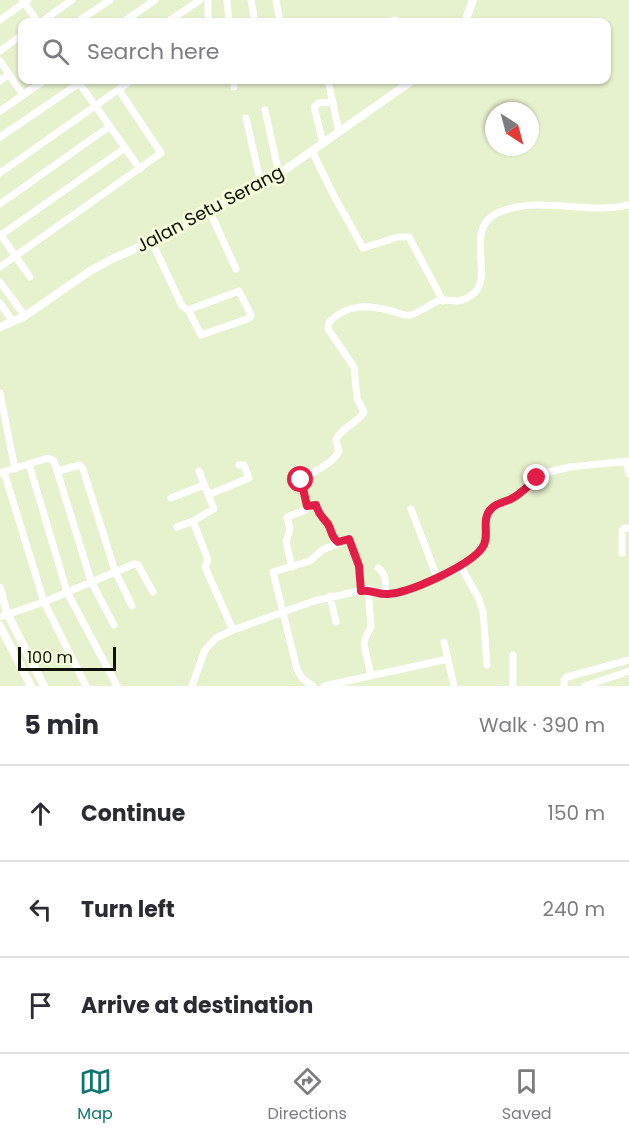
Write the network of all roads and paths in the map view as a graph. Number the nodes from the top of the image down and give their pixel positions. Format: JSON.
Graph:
{"nodes":[{"id":1,"x":72,"y":0,"type":"edge"},
{"id":2,"x":110,"y":0,"type":"edge"},
{"id":3,"x":155,"y":0,"type":"edge"},
{"id":4,"x":200,"y":0,"type":"edge"},
{"id":5,"x":208,"y":0,"type":"edge"},
{"id":6,"x":227,"y":0,"type":"edge"},
{"id":7,"x":251,"y":0,"type":"edge"},
{"id":8,"x":276,"y":0,"type":"edge"},
{"id":9,"x":473,"y":0,"type":"edge"},
{"id":10,"x":25,"y":1,"type":"edge"},
{"id":11,"x":36,"y":18,"type":"edge"},
{"id":12,"x":45,"y":18,"type":"edge"},
{"id":13,"x":83,"y":18,"type":"edge"},
{"id":14,"x":129,"y":18,"type":"edge"},
{"id":15,"x":173,"y":18,"type":"edge"},
{"id":16,"x":208,"y":18,"type":"edge"},
{"id":17,"x":229,"y":18,"type":"edge"},
{"id":18,"x":254,"y":18,"type":"edge"},
{"id":19,"x":279,"y":18,"type":"edge"},
{"id":20,"x":466,"y":18,"type":"edge"},
{"id":21,"x":0,"y":20,"type":"edge"},
{"id":22,"x":18,"y":38,"type":"edge"},
{"id":23,"x":0,"y":51,"type":"edge"},
{"id":24,"x":0,"y":61,"type":"edge"},
{"id":25,"x":9,"y":74,"type":"junction"},
{"id":26,"x":0,"y":81,"type":"edge"},
{"id":27,"x":39,"y":84,"type":"edge"},
{"id":28,"x":76,"y":84,"type":"edge"},
{"id":29,"x":82,"y":84,"type":"edge"},
{"id":30,"x":126,"y":84,"type":"edge"},
{"id":31,"x":329,"y":84,"type":"edge"},
{"id":32,"x":407,"y":84,"type":"edge"},
{"id":33,"x":118,"y":90,"type":"junction"},
{"id":34,"x":23,"y":95,"type":"junction"},
{"id":35,"x":332,"y":102,"type":"junction"},
{"id":36,"x":96,"y":106,"type":"junction"},
{"id":37,"x":265,"y":110,"type":"dead end"},
{"id":38,"x":0,"y":111,"type":"edge"},
{"id":39,"x":246,"y":118,"type":"dead end"},
{"id":40,"x":110,"y":126,"type":"junction"},
{"id":41,"x":339,"y":132,"type":"junction"},
{"id":42,"x":0,"y":138,"type":"edge"},
{"id":43,"x":323,"y":143,"type":"junction"},
{"id":44,"x":125,"y":148,"type":"junction"},
{"id":45,"x":312,"y":151,"type":"junction"},
{"id":46,"x":140,"y":169,"type":"junction"},
{"id":47,"x":0,"y":173,"type":"edge"},
{"id":48,"x":279,"y":174,"type":"junction"},
{"id":49,"x":261,"y":184,"type":"junction"},
{"id":50,"x":0,"y":204,"type":"edge"},
{"id":51,"x":625,"y":206,"type":"edge"},
{"id":52,"x":210,"y":212,"type":"junction"},
{"id":53,"x":1,"y":235,"type":"edge"},
{"id":54,"x":152,"y":242,"type":"junction"},
{"id":55,"x":16,"y":256,"type":"junction"},
{"id":56,"x":0,"y":267,"type":"edge"},
{"id":57,"x":236,"y":268,"type":"dead end"},
{"id":58,"x":30,"y":277,"type":"dead end"},
{"id":59,"x":0,"y":282,"type":"edge"},
{"id":60,"x":443,"y":301,"type":"junction"},
{"id":61,"x":0,"y":303,"type":"edge"},
{"id":62,"x":188,"y":309,"type":"junction"},
{"id":63,"x":25,"y":316,"type":"junction"},
{"id":64,"x":13,"y":322,"type":"junction"},
{"id":65,"x":0,"y":327,"type":"edge"},
{"id":66,"x":0,"y":393,"type":"edge"},
{"id":67,"x":628,"y":461,"type":"edge"},
{"id":68,"x":29,"y":464,"type":"junction"},
{"id":69,"x":239,"y":465,"type":"dead end"},
{"id":70,"x":15,"y":469,"type":"junction"},
{"id":71,"x":58,"y":471,"type":"junction"},
{"id":72,"x":199,"y":471,"type":"dead end"},
{"id":73,"x":2,"y":472,"type":"edge"},
{"id":74,"x":629,"y":474,"type":"edge"},
{"id":75,"x":204,"y":485,"type":"junction"},
{"id":76,"x":208,"y":495,"type":"junction"},
{"id":77,"x":171,"y":498,"type":"dead end"},
{"id":78,"x":307,"y":506,"type":"junction"},
{"id":79,"x":411,"y":509,"type":"dead end"},
{"id":80,"x":193,"y":521,"type":"junction"},
{"id":81,"x":177,"y":527,"type":"dead end"},
{"id":82,"x":629,"y":528,"type":"edge"},
{"id":83,"x":337,"y":542,"type":"junction"},
{"id":84,"x":622,"y":553,"type":"dead end"},
{"id":85,"x":292,"y":567,"type":"junction"},
{"id":86,"x":461,"y":567,"type":"junction"},
{"id":87,"x":378,"y":568,"type":"dead end"},
{"id":88,"x":115,"y":570,"type":"junction"},
{"id":89,"x":436,"y":577,"type":"junction"},
{"id":90,"x":91,"y":581,"type":"junction"},
{"id":91,"x":0,"y":588,"type":"edge"},
{"id":92,"x":365,"y":590,"type":"junction"},
{"id":93,"x":67,"y":592,"type":"junction"},
{"id":94,"x":153,"y":592,"type":"dead end"},
{"id":95,"x":385,"y":595,"type":"junction"},
{"id":96,"x":330,"y":596,"type":"junction"},
{"id":97,"x":44,"y":602,"type":"junction"},
{"id":98,"x":132,"y":606,"type":"dead end"},
{"id":99,"x":283,"y":612,"type":"junction"},
{"id":100,"x":4,"y":615,"type":"edge"},
{"id":101,"x":336,"y":622,"type":"dead end"},
{"id":102,"x":114,"y":625,"type":"dead end"},
{"id":103,"x":0,"y":627,"type":"edge"},
{"id":104,"x":233,"y":630,"type":"junction"},
{"id":105,"x":444,"y":642,"type":"dead end"},
{"id":106,"x":513,"y":655,"type":"dead end"},
{"id":107,"x":448,"y":659,"type":"junction"},
{"id":108,"x":629,"y":660,"type":"edge"},
{"id":109,"x":487,"y":665,"type":"dead end"},
{"id":110,"x":629,"y":671,"type":"edge"},
{"id":111,"x":370,"y":675,"type":"junction"},
{"id":112,"x":31,"y":686,"type":"edge"},
{"id":113,"x":44,"y":686,"type":"edge"},
{"id":114,"x":86,"y":686,"type":"edge"},
{"id":115,"x":117,"y":686,"type":"edge"},
{"id":116,"x":192,"y":686,"type":"edge"},
{"id":117,"x":313,"y":686,"type":"edge"},
{"id":118,"x":324,"y":686,"type":"edge"},
{"id":119,"x":454,"y":686,"type":"edge"},
{"id":120,"x":513,"y":686,"type":"edge"},
{"id":121,"x":564,"y":686,"type":"edge"},
{"id":122,"x":585,"y":686,"type":"edge"}],
"edges":[{"from":1,"to":12,"type":"street"},
{"from":2,"to":13,"type":"street"},
{"from":3,"to":14,"type":"street"},
{"from":4,"to":15,"type":"street"},
{"from":5,"to":16,"type":"street"},
{"from":6,"to":17,"type":"street"},
{"from":7,"to":18,"type":"street"},
{"from":8,"to":19,"type":"street"},
{"from":9,"to":20,"type":"street"},
{"from":10,"to":11,"type":"street"},
{"from":10,"to":21,"type":"street"},
{"from":22,"to":23,"type":"street"},
{"from":24,"to":25,"type":"street"},
{"from":25,"to":26,"type":"street"},
{"from":25,"to":34,"type":"street"},
{"from":27,"to":34,"type":"street"},
{"from":28,"to":42,"type":"street"},
{"from":29,"to":36,"type":"street"},
{"from":30,"to":33,"type":"street"},
{"from":31,"to":35,"type":"street"},
{"from":32,"to":41,"type":"street","name":"Jalan Setu Serang"},
{"from":33,"to":36,"type":"street"},
{"from":33,"to":46,"type":"street"},
{"from":34,"to":38,"type":"street"},
{"from":35,"to":41,"type":"street"},
{"from":35,"to":43,"type":"street"},
{"from":36,"to":40,"type":"street"},
{"from":36,"to":47,"type":"street"},
{"from":37,"to":48,"type":"street"},
{"from":39,"to":49,"type":"street"},
{"from":40,"to":44,"type":"street"},
{"from":40,"to":50,"type":"street"},
{"from":41,"to":43,"type":"street","name":"Jalan Setu Serang"},
{"from":43,"to":45,"type":"street","name":"Jalan Setu Serang"},
{"from":44,"to":46,"type":"street"},
{"from":44,"to":53,"type":"street"},
{"from":45,"to":48,"type":"street","name":"Jalan Setu Serang"},
{"from":45,"to":60,"type":"street"},
{"from":46,"to":55,"type":"street"},
{"from":48,"to":49,"type":"street","name":"Jalan Setu Serang"},
{"from":49,"to":52,"type":"street","name":"Jalan Setu Serang"},
{"from":51,"to":60,"type":"street"},
{"from":52,"to":54,"type":"street","name":"Jalan Setu Serang"},
{"from":52,"to":57,"type":"street"},
{"from":53,"to":55,"type":"street"},
{"from":54,"to":62,"type":"street"},
{"from":54,"to":63,"type":"street","name":"Jalan Setu Serang"},
{"from":55,"to":56,"type":"street"},
{"from":55,"to":58,"type":"street"},
{"from":59,"to":63,"type":"street"},
{"from":60,"to":78,"type":"street"},
{"from":61,"to":64,"type":"street"},
{"from":62,"to":62,"type":"street"},
{"from":63,"to":64,"type":"street","name":"Jalan Setu Serang"},
{"from":64,"to":65,"type":"street","name":"Jalan Setu Serang"},
{"from":66,"to":70,"type":"street"},
{"from":67,"to":74,"type":"street"},
{"from":67,"to":86,"type":"street"},
{"from":68,"to":70,"type":"street"},
{"from":68,"to":71,"type":"street"},
{"from":68,"to":93,"type":"street"},
{"from":69,"to":76,"type":"street"},
{"from":70,"to":73,"type":"street"},
{"from":71,"to":88,"type":"street"},
{"from":71,"to":90,"type":"street"},
{"from":72,"to":75,"type":"street"},
{"from":73,"to":97,"type":"street"},
{"from":75,"to":76,"type":"street"},
{"from":75,"to":77,"type":"street"},
{"from":76,"to":80,"type":"street"},
{"from":78,"to":83,"type":"street"},
{"from":78,"to":85,"type":"street"},
{"from":79,"to":89,"type":"street"},
{"from":80,"to":81,"type":"street"},
{"from":80,"to":104,"type":"street"},
{"from":82,"to":84,"type":"street"},
{"from":83,"to":85,"type":"street"},
{"from":83,"to":92,"type":"street"},
{"from":85,"to":99,"type":"street"},
{"from":86,"to":89,"type":"street"},
{"from":86,"to":109,"type":"street"},
{"from":87,"to":95,"type":"street"},
{"from":88,"to":90,"type":"street"},
{"from":88,"to":94,"type":"street"},
{"from":88,"to":98,"type":"street"},
{"from":89,"to":95,"type":"street"},
{"from":90,"to":93,"type":"street"},
{"from":90,"to":102,"type":"street"},
{"from":91,"to":100,"type":"street"},
{"from":92,"to":95,"type":"street"},
{"from":92,"to":96,"type":"street"},
{"from":92,"to":111,"type":"street"},
{"from":93,"to":97,"type":"street"},
{"from":93,"to":115,"type":"street"},
{"from":96,"to":99,"type":"street"},
{"from":96,"to":101,"type":"street"},
{"from":97,"to":100,"type":"street"},
{"from":97,"to":114,"type":"street"},
{"from":99,"to":104,"type":"street"},
{"from":99,"to":117,"type":"street"},
{"from":100,"to":113,"type":"street"},
{"from":103,"to":112,"type":"street"},
{"from":104,"to":116,"type":"street"},
{"from":105,"to":107,"type":"street"},
{"from":106,"to":120,"type":"street"},
{"from":107,"to":111,"type":"street"},
{"from":107,"to":119,"type":"street"},
{"from":108,"to":121,"type":"street"},
{"from":110,"to":122,"type":"street"},
{"from":111,"to":118,"type":"street"}]}
